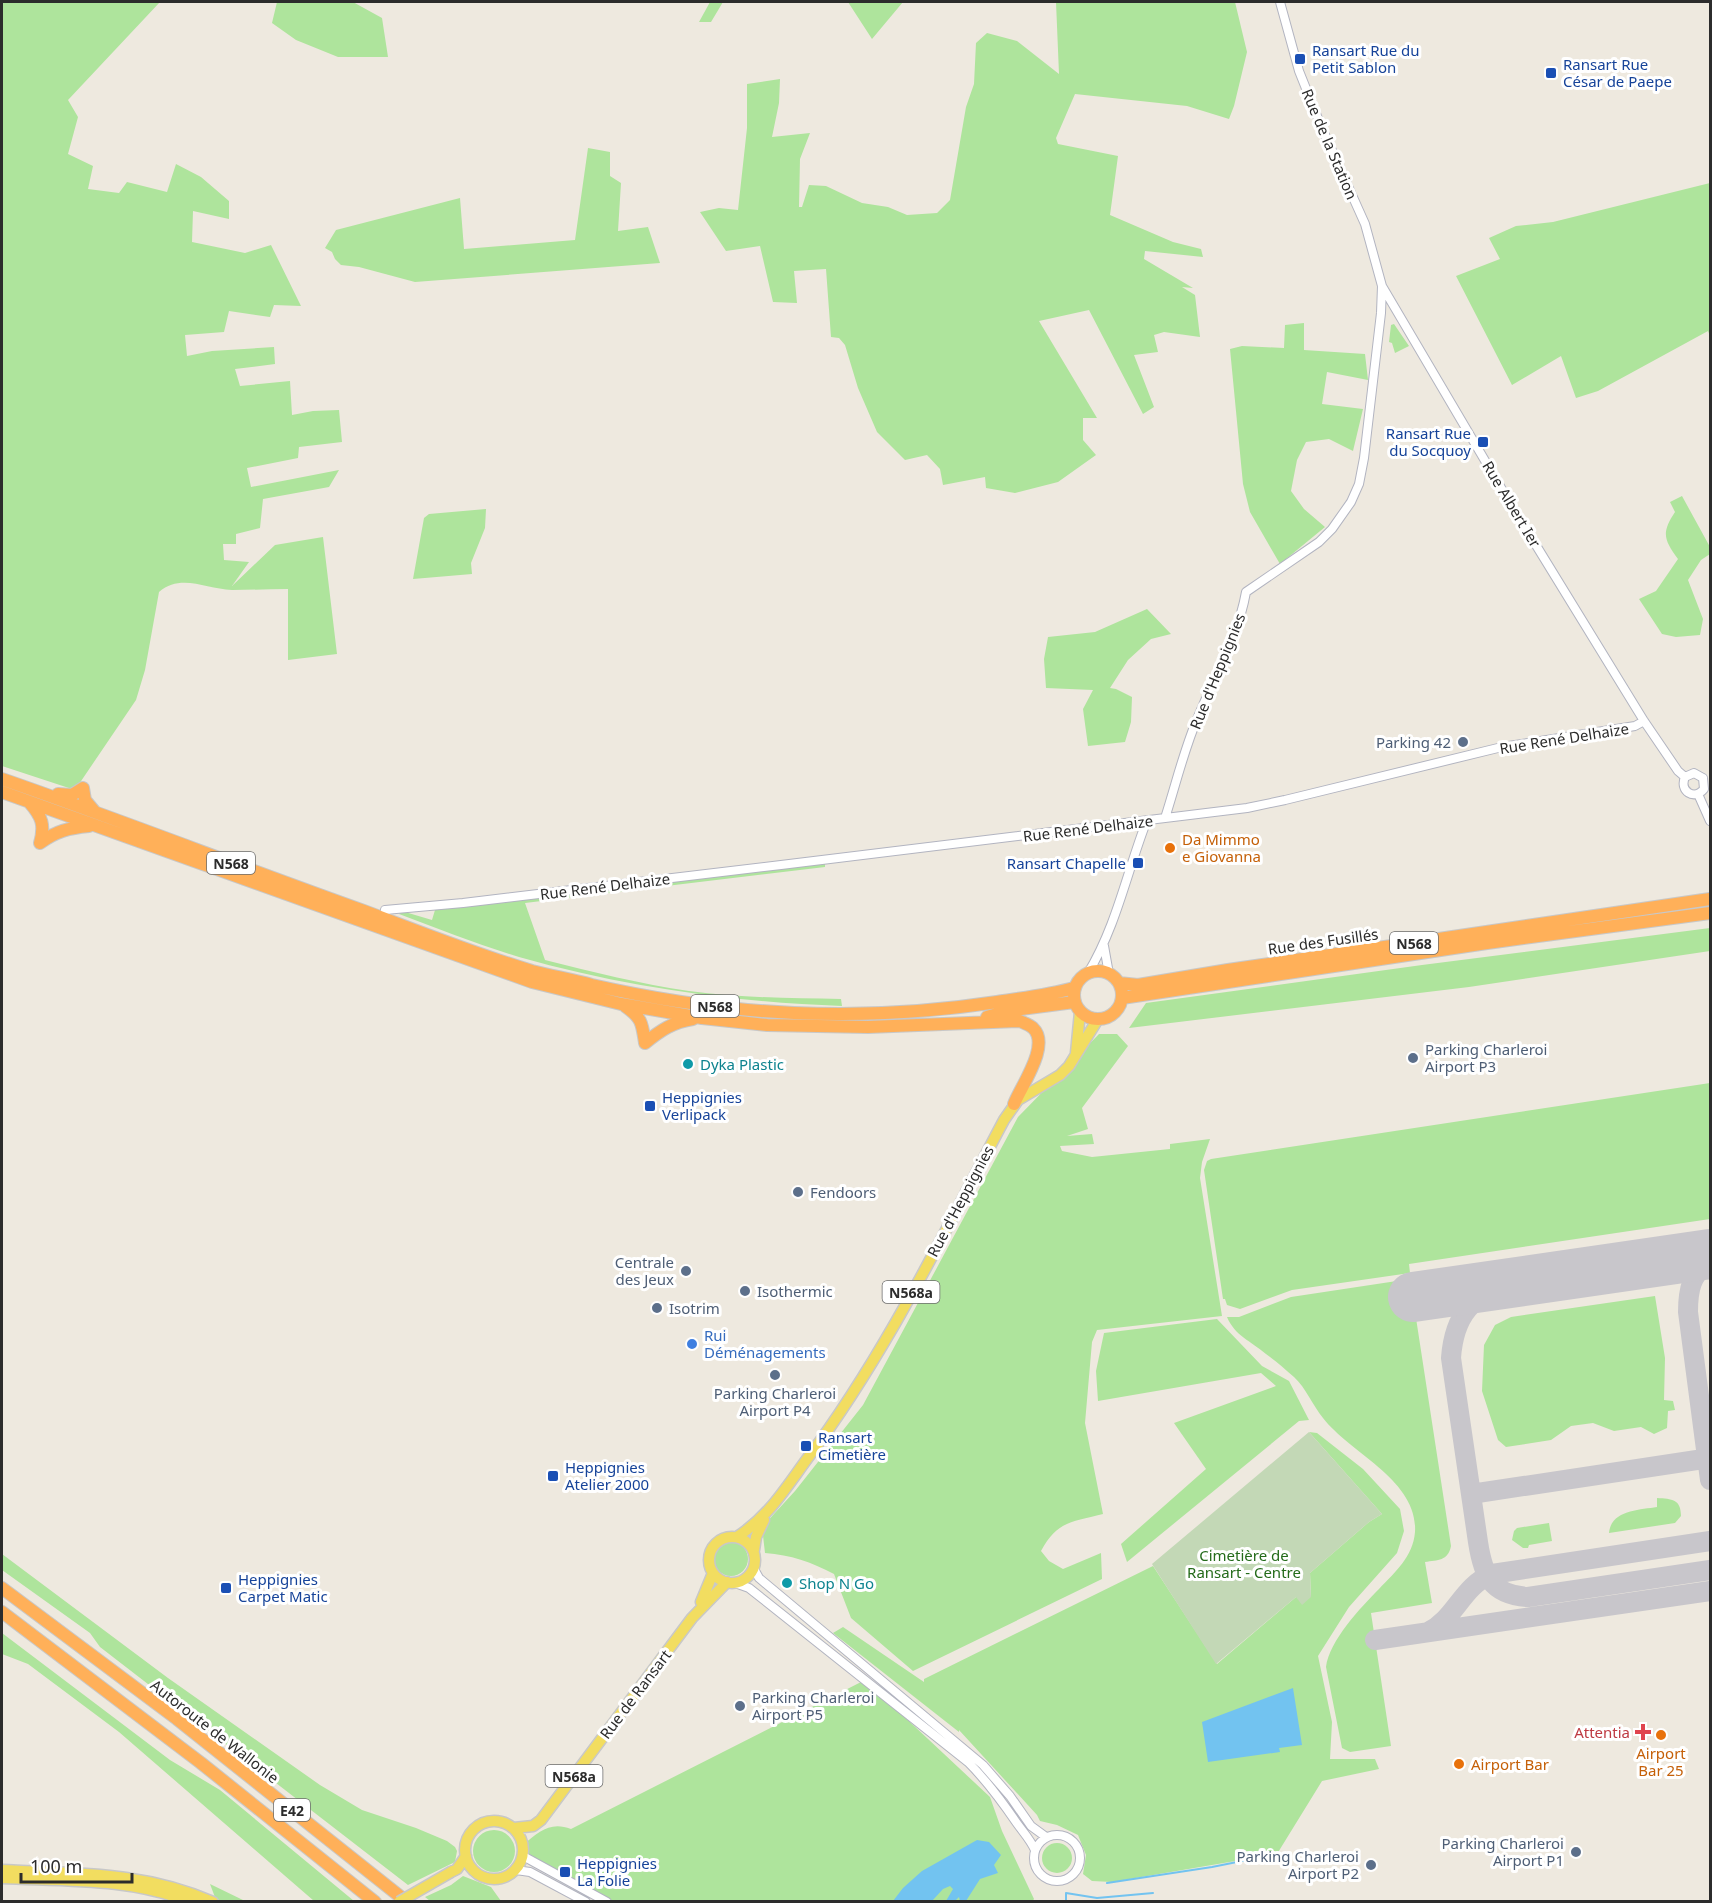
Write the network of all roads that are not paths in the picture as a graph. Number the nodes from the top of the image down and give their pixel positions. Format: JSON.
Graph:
{"nodes":[{"id":1,"x":1280,"y":2,"type":"edge"},
{"id":2,"x":1382,"y":286,"type":"junction"},
{"id":3,"x":1644,"y":721,"type":"junction"},
{"id":4,"x":1707,"y":776,"type":"edge"},
{"id":5,"x":1685,"y":777,"type":"junction"},
{"id":6,"x":2,"y":779,"type":"edge"},
{"id":7,"x":36,"y":791,"type":"junction"},
{"id":8,"x":2,"y":792,"type":"edge"},
{"id":9,"x":1698,"y":794,"type":"junction"},
{"id":10,"x":30,"y":802,"type":"junction"},
{"id":11,"x":96,"y":813,"type":"junction"},
{"id":12,"x":1165,"y":818,"type":"junction"},
{"id":13,"x":1147,"y":820,"type":"junction"},
{"id":14,"x":1710,"y":821,"type":"edge"},
{"id":15,"x":92,"y":825,"type":"junction"},
{"id":16,"x":1710,"y":899,"type":"edge"},
{"id":17,"x":385,"y":910,"type":"joint"},
{"id":18,"x":366,"y":912,"type":"junction"},
{"id":19,"x":1710,"y":913,"type":"edge"},
{"id":20,"x":1104,"y":942,"type":"junction"},
{"id":21,"x":1088,"y":973,"type":"junction"},
{"id":22,"x":1114,"y":978,"type":"junction"},
{"id":23,"x":1074,"y":988,"type":"junction"},
{"id":24,"x":1122,"y":998,"type":"junction"},
{"id":25,"x":621,"y":1004,"type":"junction"},
{"id":26,"x":1077,"y":1007,"type":"junction"},
{"id":27,"x":702,"y":1018,"type":"junction"},
{"id":28,"x":1098,"y":1019,"type":"junction"},
{"id":29,"x":957,"y":1023,"type":"junction"},
{"id":30,"x":1075,"y":1058,"type":"junction"},
{"id":31,"x":1014,"y":1104,"type":"junction"},
{"id":32,"x":766,"y":1514,"type":"junction"},
{"id":33,"x":737,"y":1537,"type":"junction"},
{"id":34,"x":754,"y":1550,"type":"junction"},
{"id":35,"x":754,"y":1569,"type":"junction"},
{"id":36,"x":713,"y":1573,"type":"junction"},
{"id":37,"x":731,"y":1583,"type":"junction"},
{"id":38,"x":2,"y":1588,"type":"edge"},
{"id":39,"x":2,"y":1612,"type":"edge"},
{"id":40,"x":692,"y":1618,"type":"junction"},
{"id":41,"x":533,"y":1826,"type":"junction"},
{"id":42,"x":514,"y":1828,"type":"junction"},
{"id":43,"x":1046,"y":1837,"type":"junction"},
{"id":44,"x":523,"y":1850,"type":"junction"},
{"id":45,"x":1035,"y":1850,"type":"junction"},
{"id":46,"x":466,"y":1856,"type":"junction"},
{"id":47,"x":2,"y":1870,"type":"edge"},
{"id":48,"x":454,"y":1870,"type":"junction"},
{"id":49,"x":516,"y":1870,"type":"junction"},
{"id":50,"x":474,"y":1871,"type":"junction"},
{"id":51,"x":2,"y":1878,"type":"edge"},
{"id":52,"x":190,"y":1902,"type":"edge"},
{"id":53,"x":213,"y":1902,"type":"edge"},
{"id":54,"x":375,"y":1902,"type":"edge"},
{"id":55,"x":399,"y":1902,"type":"edge"},
{"id":56,"x":407,"y":1902,"type":"edge"},
{"id":57,"x":586,"y":1902,"type":"edge"},
{"id":58,"x":606,"y":1902,"type":"edge"}],
"edges":[{"from":1,"to":2,"type":"street","name":"Rue de la Station"},
{"from":2,"to":3,"type":"street","name":"Rue Albert Ier"},
{"from":2,"to":12,"type":"street","name":"Rue d'Heppignies"},
{"from":3,"to":5,"type":"street","name":"Rue Albert Ier"},
{"from":3,"to":12,"type":"street","name":"Rue René Delhaize"},
{"from":4,"to":5,"type":"street"},
{"from":4,"to":9,"type":"street"},
{"from":5,"to":9,"type":"street"},
{"from":6,"to":7,"type":"highway","number":"N568"},
{"from":7,"to":11,"type":"highway","number":"N568"},
{"from":7,"to":11,"type":"highway"},
{"from":8,"to":10,"type":"highway","number":"N568"},
{"from":9,"to":14,"type":"street"},
{"from":10,"to":15,"type":"highway","number":"N568"},
{"from":10,"to":15,"type":"highway"},
{"from":11,"to":18,"type":"highway","number":"N568"},
{"from":12,"to":13,"type":"street","name":"Rue René Delhaize"},
{"from":13,"to":17,"type":"street","name":"Rue René Delhaize"},
{"from":13,"to":20,"type":"street"},
{"from":15,"to":25,"type":"highway","number":"N568"},
{"from":16,"to":22,"type":"highway","name":"Rue des Fusillés","number":"N568"},
{"from":17,"to":18,"type":"highway"},
{"from":18,"to":23,"type":"highway","number":"N568"},
{"from":19,"to":24,"type":"highway","name":"Rue des Fusillés","number":"N568"},
{"from":20,"to":21,"type":"street"},
{"from":20,"to":22,"type":"street"},
{"from":21,"to":22,"type":"highway","number":"N568"},
{"from":21,"to":23,"type":"highway"},
{"from":22,"to":24,"type":"highway"},
{"from":23,"to":26,"type":"highway"},
{"from":24,"to":28,"type":"highway"},
{"from":25,"to":27,"type":"highway","number":"N568"},
{"from":25,"to":27,"type":"highway"},
{"from":26,"to":28,"type":"highway","number":"N568"},
{"from":26,"to":29,"type":"highway","number":"N568"},
{"from":26,"to":30,"type":"main road"},
{"from":27,"to":29,"type":"highway","number":"N568"},
{"from":28,"to":30,"type":"main road","name":"Rue d'Heppignies","number":"N568a"},
{"from":29,"to":31,"type":"highway"},
{"from":30,"to":31,"type":"main road","name":"Rue d'Heppignies","number":"N568a"},
{"from":31,"to":32,"type":"main road","name":"Rue d'Heppignies","number":"N568a"},
{"from":32,"to":33,"type":"main road","name":"Rue d'Heppignies","number":"N568a"},
{"from":32,"to":34,"type":"main road","name":"Rue d'Heppignies","number":"N568a"},
{"from":33,"to":34,"type":"main road"},
{"from":33,"to":36,"type":"main road","number":"N568a"},
{"from":34,"to":35,"type":"main road","number":"N568a"},
{"from":35,"to":37,"type":"main road","number":"N568a"},
{"from":35,"to":43,"type":"street"},
{"from":36,"to":37,"type":"main road"},
{"from":36,"to":40,"type":"main road","name":"Rue de Ransart","number":"N568a"},
{"from":37,"to":40,"type":"main road","name":"Rue de Ransart","number":"N568a"},
{"from":37,"to":45,"type":"street"},
{"from":38,"to":56,"type":"highway","name":"Autoroute de Wallonie","number":"E42"},
{"from":39,"to":54,"type":"highway","number":"E42"},
{"from":40,"to":41,"type":"main road","name":"Rue de Ransart","number":"N568a"},
{"from":41,"to":42,"type":"main road"},
{"from":41,"to":44,"type":"main road","name":"Rue de Ransart","number":"N568a"},
{"from":42,"to":44,"type":"main road"},
{"from":42,"to":46,"type":"main road"},
{"from":43,"to":45,"type":"street"},
{"from":43,"to":45,"type":"street"},
{"from":44,"to":49,"type":"main road","number":"N568a"},
{"from":44,"to":58,"type":"street"},
{"from":46,"to":48,"type":"main road"},
{"from":46,"to":50,"type":"main road"},
{"from":47,"to":53,"type":"main road"},
{"from":48,"to":50,"type":"main road"},
{"from":48,"to":55,"type":"main road","bridge":true},
{"from":49,"to":50,"type":"main road"},
{"from":49,"to":57,"type":"street"},
{"from":51,"to":52,"type":"main road"}]}
